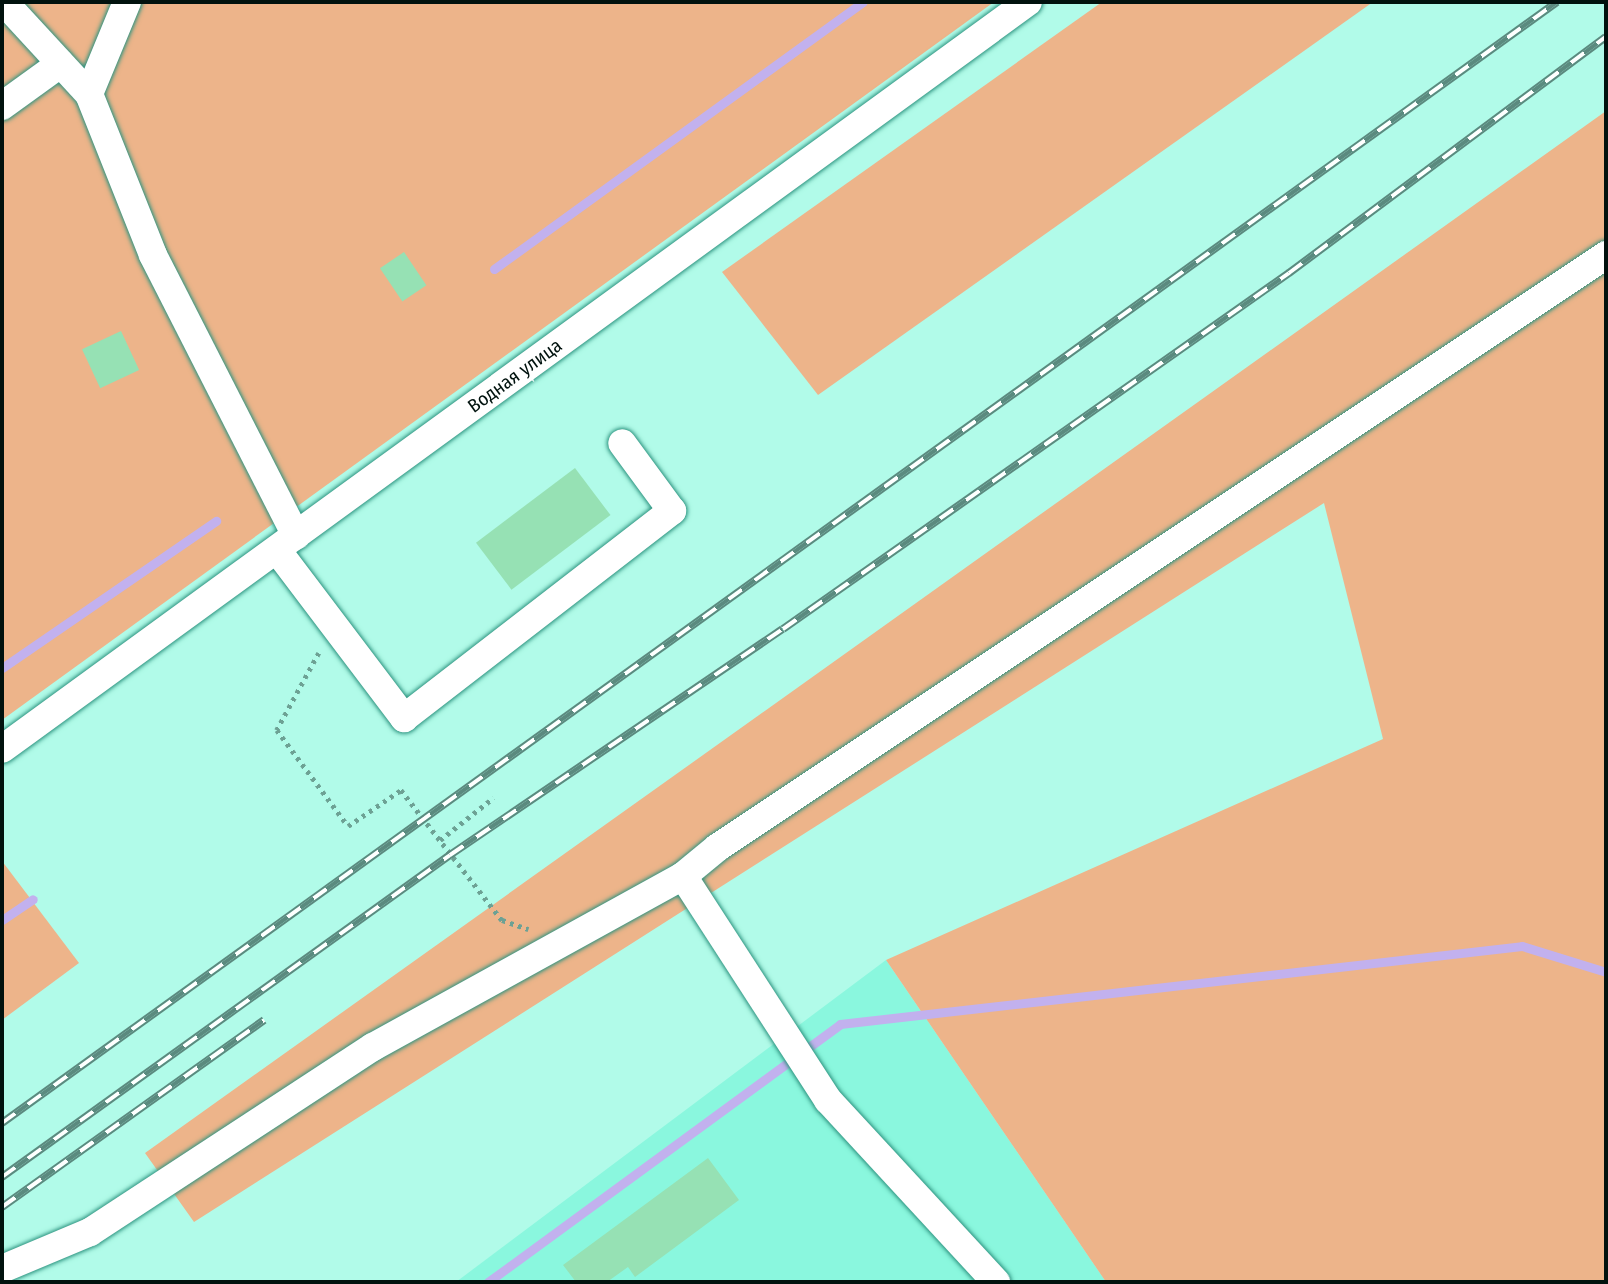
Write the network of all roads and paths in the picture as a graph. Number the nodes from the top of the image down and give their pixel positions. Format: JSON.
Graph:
{"nodes":[{"id":1,"x":4,"y":2,"type":"edge"},
{"id":2,"x":127,"y":2,"type":"edge"},
{"id":3,"x":1028,"y":2,"type":"edge"},
{"id":4,"x":60,"y":64,"type":"junction"},
{"id":5,"x":89,"y":94,"type":"junction"},
{"id":6,"x":2,"y":106,"type":"edge"},
{"id":7,"x":1606,"y":255,"type":"edge"},
{"id":8,"x":622,"y":443,"type":"dead end"},
{"id":9,"x":287,"y":543,"type":"junction"},
{"id":10,"x":334,"y":624,"type":"junction"},
{"id":11,"x":2,"y":750,"type":"edge"},
{"id":12,"x":493,"y":799,"type":"dead end"},
{"id":13,"x":440,"y":840,"type":"junction"},
{"id":14,"x":683,"y":876,"type":"junction"},
{"id":15,"x":533,"y":931,"type":"dead end"},
{"id":16,"x":2,"y":1269,"type":"edge"},
{"id":17,"x":996,"y":1282,"type":"edge"}],
"edges":[{"from":1,"to":4,"type":"street"},
{"from":2,"to":5,"type":"street"},
{"from":3,"to":9,"type":"street","name":"Водная улица"},
{"from":4,"to":5,"type":"street"},
{"from":4,"to":6,"type":"street"},
{"from":5,"to":9,"type":"street"},
{"from":7,"to":14,"type":"street"},
{"from":8,"to":10,"type":"street"},
{"from":9,"to":10,"type":"street"},
{"from":9,"to":11,"type":"street","name":"Водная улица"},
{"from":10,"to":13,"type":"path"},
{"from":12,"to":13,"type":"path"},
{"from":13,"to":15,"type":"path"},
{"from":14,"to":16,"type":"street"},
{"from":14,"to":17,"type":"street"}]}
